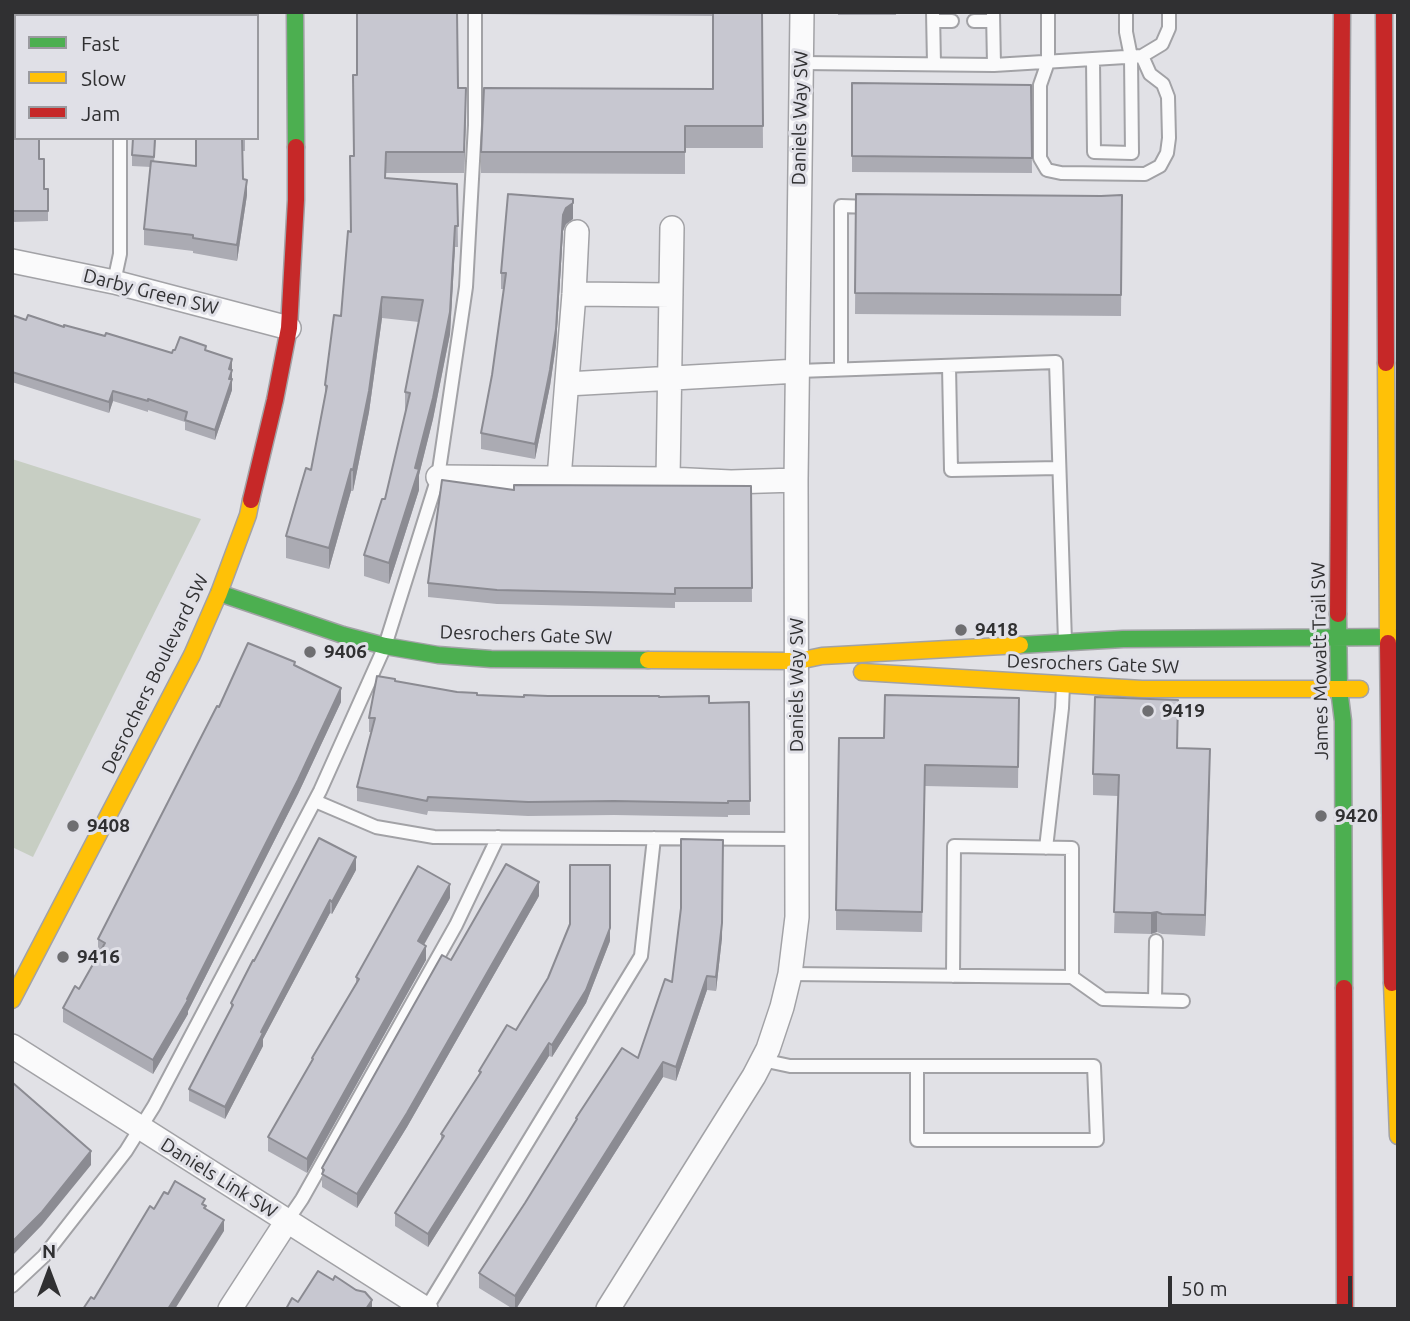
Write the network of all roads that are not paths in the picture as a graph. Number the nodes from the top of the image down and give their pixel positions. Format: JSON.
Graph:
{"nodes":[{"id":1,"x":295,"y":12,"type":"edge"},
{"id":2,"x":475,"y":12,"type":"edge"},
{"id":3,"x":802,"y":12,"type":"edge"},
{"id":4,"x":1048,"y":12,"type":"edge"},
{"id":5,"x":1126,"y":12,"type":"edge"},
{"id":6,"x":1169,"y":12,"type":"edge"},
{"id":7,"x":1342,"y":12,"type":"edge"},
{"id":8,"x":1384,"y":12,"type":"edge"},
{"id":9,"x":934,"y":17,"type":"edge"},
{"id":10,"x":993,"y":17,"type":"edge"},
{"id":11,"x":952,"y":21,"type":"dead end"},
{"id":12,"x":974,"y":21,"type":"dead end"},
{"id":13,"x":1136,"y":57,"type":"junction"},
{"id":14,"x":1093,"y":60,"type":"junction"},
{"id":15,"x":1048,"y":62,"type":"junction"},
{"id":16,"x":801,"y":63,"type":"junction"},
{"id":17,"x":934,"y":64,"type":"junction"},
{"id":18,"x":994,"y":65,"type":"junction"},
{"id":19,"x":120,"y":140,"type":"edge"},
{"id":20,"x":882,"y":207,"type":"edge"},
{"id":21,"x":672,"y":228,"type":"dead end"},
{"id":22,"x":577,"y":232,"type":"dead end"},
{"id":23,"x":12,"y":261,"type":"edge"},
{"id":24,"x":114,"y":282,"type":"junction"},
{"id":25,"x":574,"y":294,"type":"junction"},
{"id":26,"x":671,"y":295,"type":"junction"},
{"id":27,"x":1392,"y":316,"type":"edge"},
{"id":28,"x":289,"y":328,"type":"junction"},
{"id":29,"x":949,"y":366,"type":"junction"},
{"id":30,"x":841,"y":369,"type":"junction"},
{"id":31,"x":798,"y":371,"type":"junction"},
{"id":32,"x":670,"y":379,"type":"junction"},
{"id":33,"x":567,"y":384,"type":"junction"},
{"id":34,"x":1059,"y":468,"type":"junction"},
{"id":35,"x":438,"y":477,"type":"junction"},
{"id":36,"x":559,"y":478,"type":"junction"},
{"id":37,"x":668,"y":479,"type":"junction"},
{"id":38,"x":796,"y":480,"type":"junction"},
{"id":39,"x":219,"y":593,"type":"junction"},
{"id":40,"x":1393,"y":637,"type":"edge"},
{"id":41,"x":1338,"y":638,"type":"junction"},
{"id":42,"x":1065,"y":642,"type":"junction"},
{"id":43,"x":385,"y":646,"type":"junction"},
{"id":44,"x":798,"y":662,"type":"junction"},
{"id":45,"x":1063,"y":685,"type":"junction"},
{"id":46,"x":1339,"y":689,"type":"junction"},
{"id":47,"x":1393,"y":689,"type":"edge"},
{"id":48,"x":315,"y":801,"type":"junction"},
{"id":49,"x":498,"y":837,"type":"junction"},
{"id":50,"x":654,"y":838,"type":"junction"},
{"id":51,"x":796,"y":839,"type":"junction"},
{"id":52,"x":1046,"y":848,"type":"junction"},
{"id":53,"x":1156,"y":941,"type":"dead end"},
{"id":54,"x":790,"y":974,"type":"junction"},
{"id":55,"x":953,"y":976,"type":"junction"},
{"id":56,"x":1072,"y":977,"type":"junction"},
{"id":57,"x":12,"y":1000,"type":"edge"},
{"id":58,"x":1155,"y":1000,"type":"junction"},
{"id":59,"x":1183,"y":1001,"type":"dead end"},
{"id":60,"x":12,"y":1046,"type":"edge"},
{"id":61,"x":762,"y":1060,"type":"junction"},
{"id":62,"x":917,"y":1066,"type":"junction"},
{"id":63,"x":140,"y":1128,"type":"junction"},
{"id":64,"x":1398,"y":1136,"type":"edge"},
{"id":65,"x":287,"y":1221,"type":"junction"},
{"id":66,"x":12,"y":1286,"type":"edge"},
{"id":67,"x":230,"y":1309,"type":"edge"},
{"id":68,"x":426,"y":1309,"type":"edge"},
{"id":69,"x":608,"y":1309,"type":"edge"},
{"id":70,"x":1345,"y":1309,"type":"edge"}],
"edges":[{"from":1,"to":28,"type":"street","name":"Desrochers Boulevard SW"},
{"from":2,"to":35,"type":"lane"},
{"from":3,"to":16,"type":"street","name":"Daniels Way SW"},
{"from":4,"to":15,"type":"lane"},
{"from":5,"to":13,"type":"lane"},
{"from":6,"to":13,"type":"lane"},
{"from":7,"to":41,"type":"street","name":"James Mowatt Trail SW"},
{"from":8,"to":27,"type":"street"},
{"from":9,"to":11,"type":"lane"},
{"from":9,"to":17,"type":"lane"},
{"from":10,"to":12,"type":"lane"},
{"from":10,"to":18,"type":"lane"},
{"from":13,"to":14,"type":"lane"},
{"from":13,"to":14,"type":"lane"},
{"from":13,"to":15,"type":"lane"},
{"from":14,"to":15,"type":"lane"},
{"from":15,"to":18,"type":"lane"},
{"from":16,"to":17,"type":"lane"},
{"from":16,"to":31,"type":"street","name":"Daniels Way SW"},
{"from":17,"to":18,"type":"lane"},
{"from":19,"to":24,"type":"lane"},
{"from":20,"to":30,"type":"lane"},
{"from":21,"to":26,"type":"street"},
{"from":22,"to":25,"type":"street"},
{"from":23,"to":24,"type":"street","name":"Darby Green SW"},
{"from":24,"to":28,"type":"street","name":"Darby Green SW"},
{"from":25,"to":26,"type":"street"},
{"from":25,"to":33,"type":"street"},
{"from":26,"to":32,"type":"street"},
{"from":27,"to":40,"type":"street"},
{"from":28,"to":39,"type":"street","name":"Desrochers Boulevard SW"},
{"from":29,"to":30,"type":"lane"},
{"from":29,"to":34,"type":"lane"},
{"from":29,"to":34,"type":"lane"},
{"from":30,"to":31,"type":"lane"},
{"from":31,"to":32,"type":"street"},
{"from":31,"to":38,"type":"street","name":"Daniels Way SW"},
{"from":32,"to":33,"type":"street"},
{"from":32,"to":37,"type":"street"},
{"from":33,"to":36,"type":"street"},
{"from":34,"to":42,"type":"lane"},
{"from":35,"to":36,"type":"street"},
{"from":35,"to":43,"type":"lane"},
{"from":36,"to":37,"type":"street"},
{"from":37,"to":38,"type":"street"},
{"from":38,"to":44,"type":"street","name":"Daniels Way SW"},
{"from":39,"to":43,"type":"street","name":"Desrochers Gate SW"},
{"from":39,"to":57,"type":"street","name":"Desrochers Boulevard SW"},
{"from":40,"to":41,"type":"street","name":"Desrochers Gate SW"},
{"from":40,"to":47,"type":"street"},
{"from":41,"to":42,"type":"street","name":"Desrochers Gate SW"},
{"from":41,"to":46,"type":"street","name":"James Mowatt Trail SW"},
{"from":42,"to":44,"type":"street","name":"Desrochers Gate SW"},
{"from":43,"to":44,"type":"street","name":"Desrochers Gate SW"},
{"from":43,"to":48,"type":"lane"},
{"from":44,"to":45,"type":"street","name":"Desrochers Gate SW"},
{"from":44,"to":51,"type":"street","name":"Daniels Way SW"},
{"from":45,"to":46,"type":"street","name":"Desrochers Gate SW"},
{"from":45,"to":52,"type":"lane"},
{"from":46,"to":47,"type":"street","name":"Desrochers Gate SW"},
{"from":46,"to":70,"type":"street","name":"James Mowatt Trail SW"},
{"from":47,"to":64,"type":"street"},
{"from":48,"to":49,"type":"lane"},
{"from":48,"to":63,"type":"lane"},
{"from":49,"to":50,"type":"lane"},
{"from":49,"to":65,"type":"lane"},
{"from":50,"to":51,"type":"lane"},
{"from":50,"to":68,"type":"lane"},
{"from":51,"to":54,"type":"street","name":"Daniels Way SW"},
{"from":52,"to":55,"type":"lane"},
{"from":52,"to":56,"type":"lane"},
{"from":53,"to":58,"type":"lane"},
{"from":54,"to":55,"type":"lane"},
{"from":54,"to":61,"type":"street","name":"Daniels Way SW"},
{"from":55,"to":56,"type":"lane"},
{"from":56,"to":58,"type":"lane"},
{"from":58,"to":59,"type":"lane"},
{"from":60,"to":63,"type":"street","name":"Daniels Link SW"},
{"from":61,"to":62,"type":"lane"},
{"from":61,"to":69,"type":"street","name":"Daniels Way SW"},
{"from":62,"to":62,"type":"lane"},
{"from":63,"to":65,"type":"street","name":"Daniels Link SW"},
{"from":63,"to":66,"type":"lane"},
{"from":65,"to":67,"type":"street"},
{"from":65,"to":68,"type":"street","name":"Daniels Link SW"}]}
